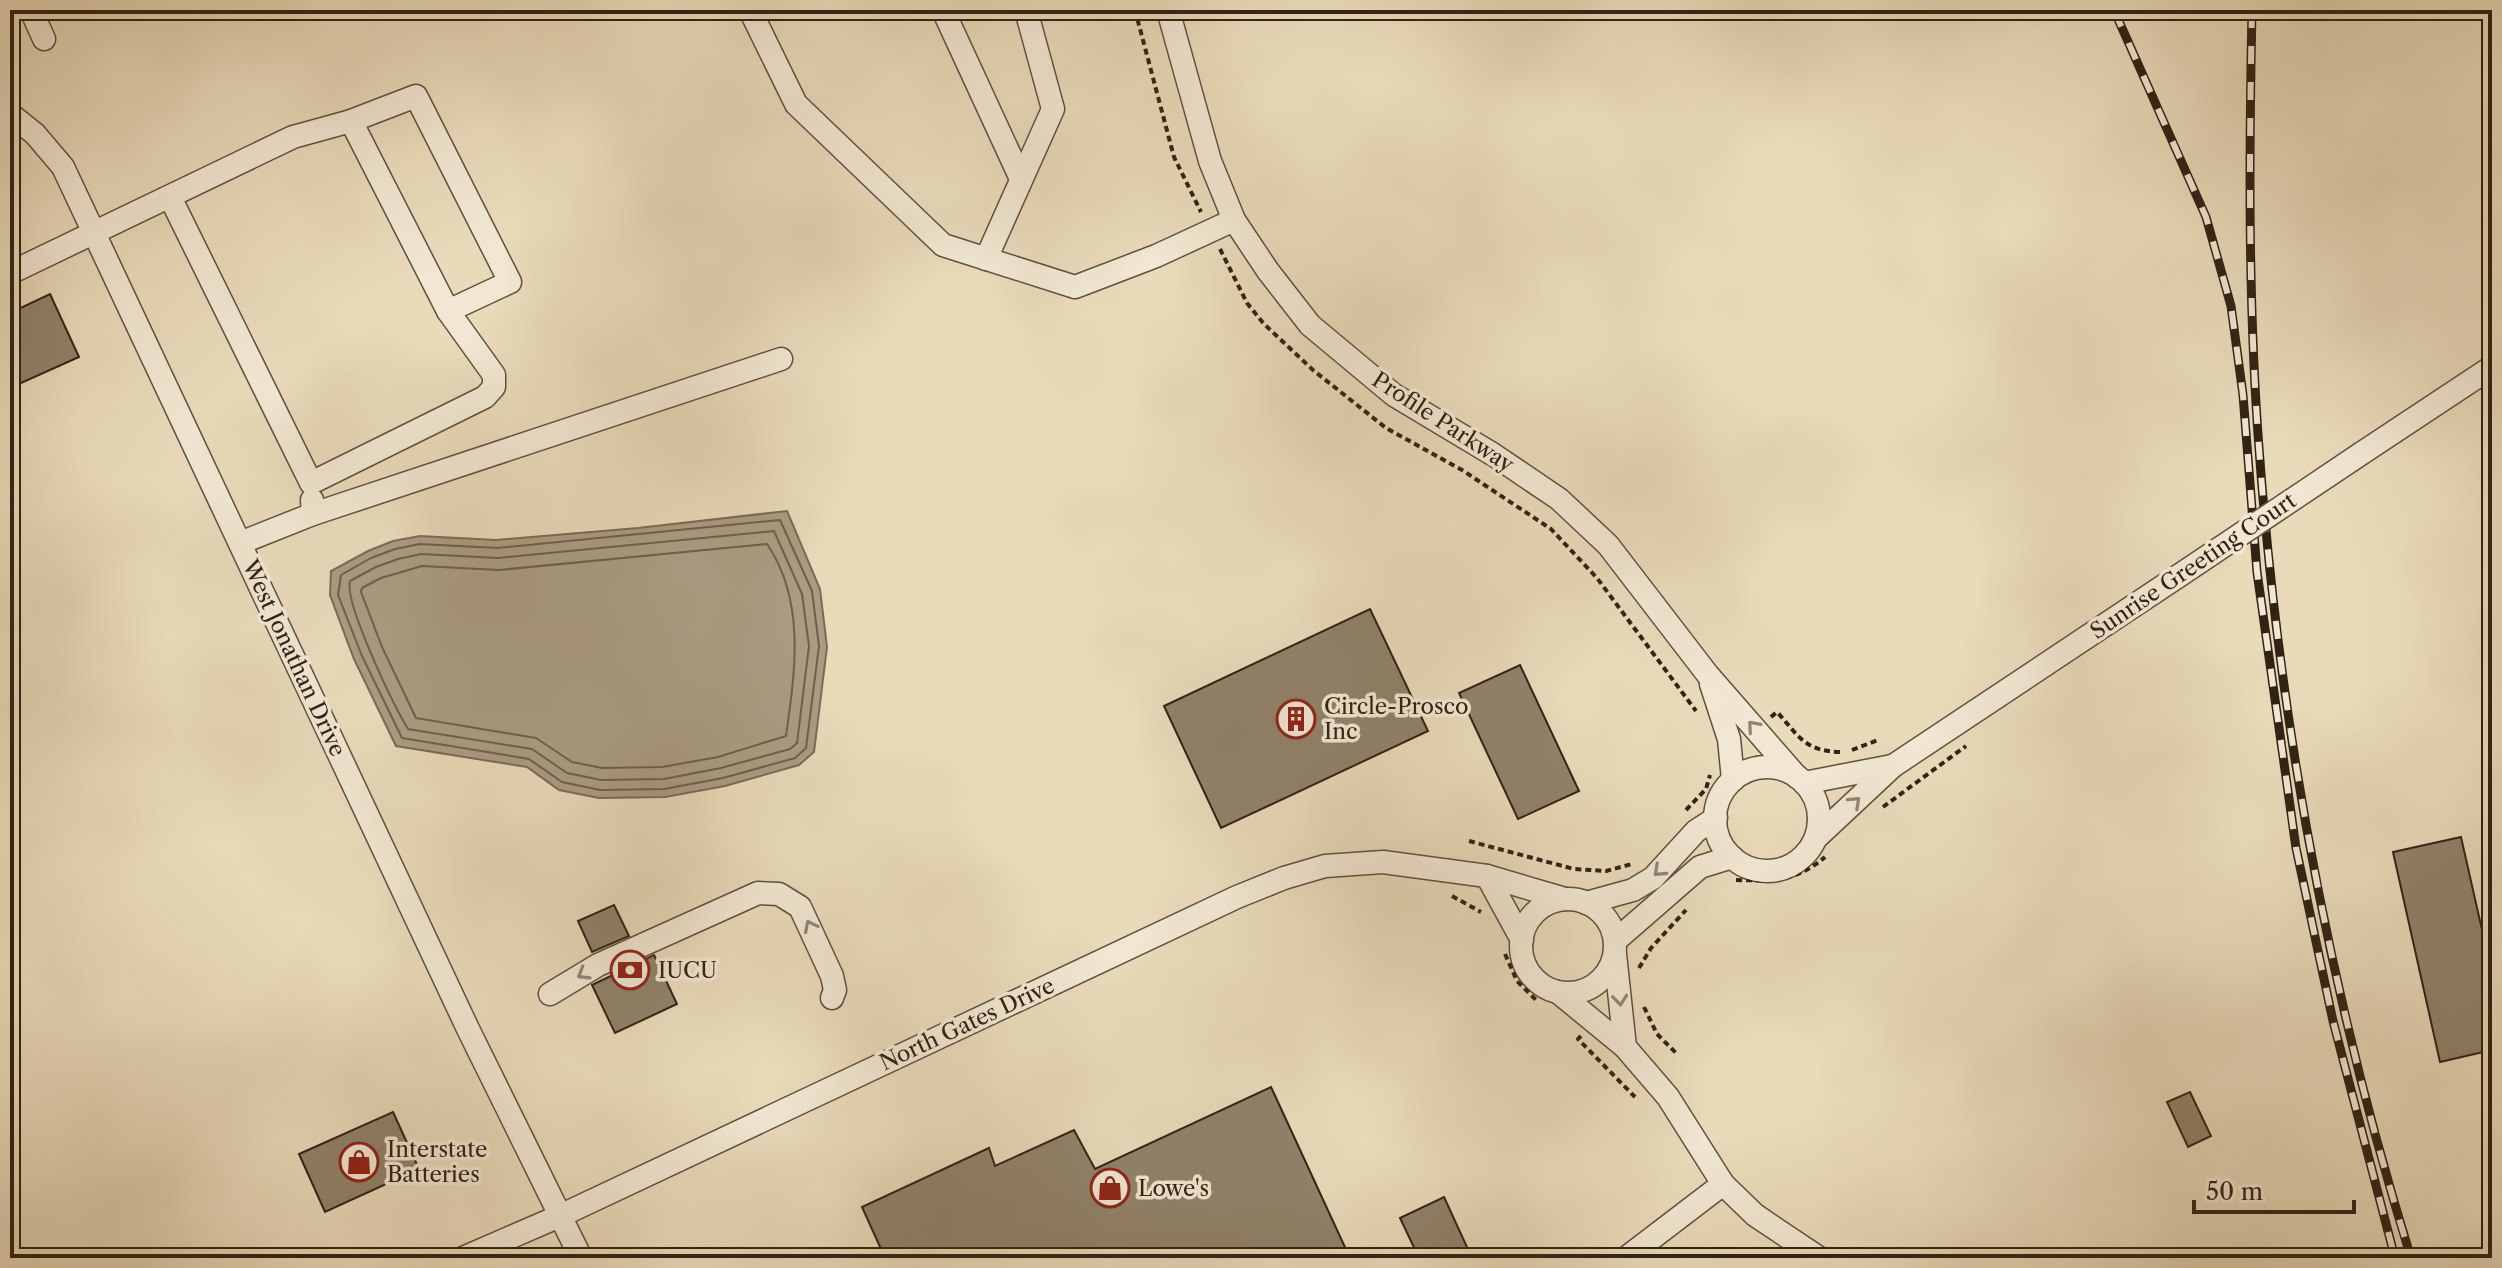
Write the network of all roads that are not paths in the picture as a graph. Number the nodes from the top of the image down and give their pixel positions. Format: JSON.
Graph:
{"nodes":[{"id":1,"x":31,"y":10,"type":"edge"},
{"id":2,"x":750,"y":10,"type":"edge"},
{"id":3,"x":943,"y":10,"type":"edge"},
{"id":4,"x":1026,"y":10,"type":"edge"},
{"id":5,"x":1168,"y":10,"type":"edge"},
{"id":6,"x":44,"y":39,"type":"dead end"},
{"id":7,"x":10,"y":114,"type":"edge"},
{"id":8,"x":351,"y":121,"type":"junction"},
{"id":9,"x":1021,"y":179,"type":"junction"},
{"id":10,"x":170,"y":197,"type":"junction"},
{"id":11,"x":1234,"y":220,"type":"junction"},
{"id":12,"x":94,"y":233,"type":"junction"},
{"id":13,"x":986,"y":259,"type":"junction"},
{"id":14,"x":10,"y":273,"type":"edge"},
{"id":15,"x":448,"y":311,"type":"junction"},
{"id":16,"x":781,"y":359,"type":"dead end"},
{"id":17,"x":2492,"y":367,"type":"edge"},
{"id":18,"x":311,"y":483,"type":"junction"},
{"id":19,"x":313,"y":514,"type":"junction"},
{"id":20,"x":240,"y":543,"type":"junction"},
{"id":21,"x":1708,"y":675,"type":"junction"},
{"id":22,"x":1893,"y":766,"type":"junction"},
{"id":23,"x":1733,"y":780,"type":"junction"},
{"id":24,"x":1801,"y":780,"type":"junction"},
{"id":25,"x":1716,"y":818,"type":"junction"},
{"id":26,"x":1825,"y":844,"type":"junction"},
{"id":27,"x":1732,"y":857,"type":"junction"},
{"id":28,"x":1487,"y":876,"type":"junction"},
{"id":29,"x":1576,"y":901,"type":"junction"},
{"id":30,"x":1511,"y":942,"type":"junction"},
{"id":31,"x":1615,"y":947,"type":"junction"},
{"id":32,"x":550,"y":994,"type":"dead end"},
{"id":33,"x":832,"y":998,"type":"dead end"},
{"id":34,"x":1550,"y":999,"type":"junction"},
{"id":35,"x":1625,"y":1047,"type":"junction"},
{"id":36,"x":1723,"y":1184,"type":"junction"},
{"id":37,"x":562,"y":1215,"type":"junction"},
{"id":38,"x":463,"y":1258,"type":"edge"},
{"id":39,"x":581,"y":1258,"type":"edge"},
{"id":40,"x":1626,"y":1258,"type":"edge"},
{"id":41,"x":1819,"y":1258,"type":"edge"}],
"edges":[{"from":1,"to":6,"type":"street"},
{"from":2,"to":13,"type":"street"},
{"from":3,"to":9,"type":"street"},
{"from":4,"to":9,"type":"street"},
{"from":5,"to":11,"type":"street","name":"Profile Parkway"},
{"from":7,"to":12,"type":"street","name":"West Jonathan Drive"},
{"from":8,"to":10,"type":"street"},
{"from":8,"to":15,"type":"street"},
{"from":8,"to":15,"type":"street"},
{"from":9,"to":13,"type":"street"},
{"from":10,"to":12,"type":"street"},
{"from":10,"to":18,"type":"street"},
{"from":11,"to":13,"type":"street"},
{"from":11,"to":21,"type":"street","name":"Profile Parkway"},
{"from":12,"to":14,"type":"street"},
{"from":12,"to":20,"type":"street","name":"West Jonathan Drive"},
{"from":15,"to":18,"type":"street"},
{"from":16,"to":19,"type":"street"},
{"from":17,"to":22,"type":"street","name":"Sunrise Greeting Court","bridge":true},
{"from":18,"to":19,"type":"street"},
{"from":19,"to":20,"type":"street"},
{"from":20,"to":37,"type":"street","name":"West Jonathan Drive"},
{"from":21,"to":23,"type":"street","name":"Profile Parkway"},
{"from":24,"to":21,"type":"street","name":"Profile Parkway","one_way":true},
{"from":22,"to":24,"type":"street","name":"Sunrise Greeting Court"},
{"from":26,"to":22,"type":"street","name":"Sunrise Greeting Court","one_way":true},
{"from":23,"to":24,"type":"street"},
{"from":23,"to":25,"type":"street"},
{"from":24,"to":26,"type":"street"},
{"from":25,"to":27,"type":"street"},
{"from":25,"to":29,"type":"street","one_way":true},
{"from":26,"to":27,"type":"street"},
{"from":27,"to":31,"type":"street"},
{"from":28,"to":29,"type":"street","name":"North Gates Drive"},
{"from":28,"to":30,"type":"street"},
{"from":28,"to":37,"type":"street","name":"North Gates Drive"},
{"from":29,"to":30,"type":"street"},
{"from":29,"to":31,"type":"street"},
{"from":30,"to":34,"type":"street"},
{"from":31,"to":34,"type":"street"},
{"from":31,"to":35,"type":"street","one_way":true},
{"from":33,"to":32,"type":"street","one_way":true},
{"from":34,"to":35,"type":"street"},
{"from":35,"to":36,"type":"street"},
{"from":36,"to":40,"type":"street"},
{"from":36,"to":41,"type":"street"},
{"from":37,"to":38,"type":"street","name":"North Gates Drive"},
{"from":37,"to":39,"type":"street","name":"West Jonathan Drive"}]}
